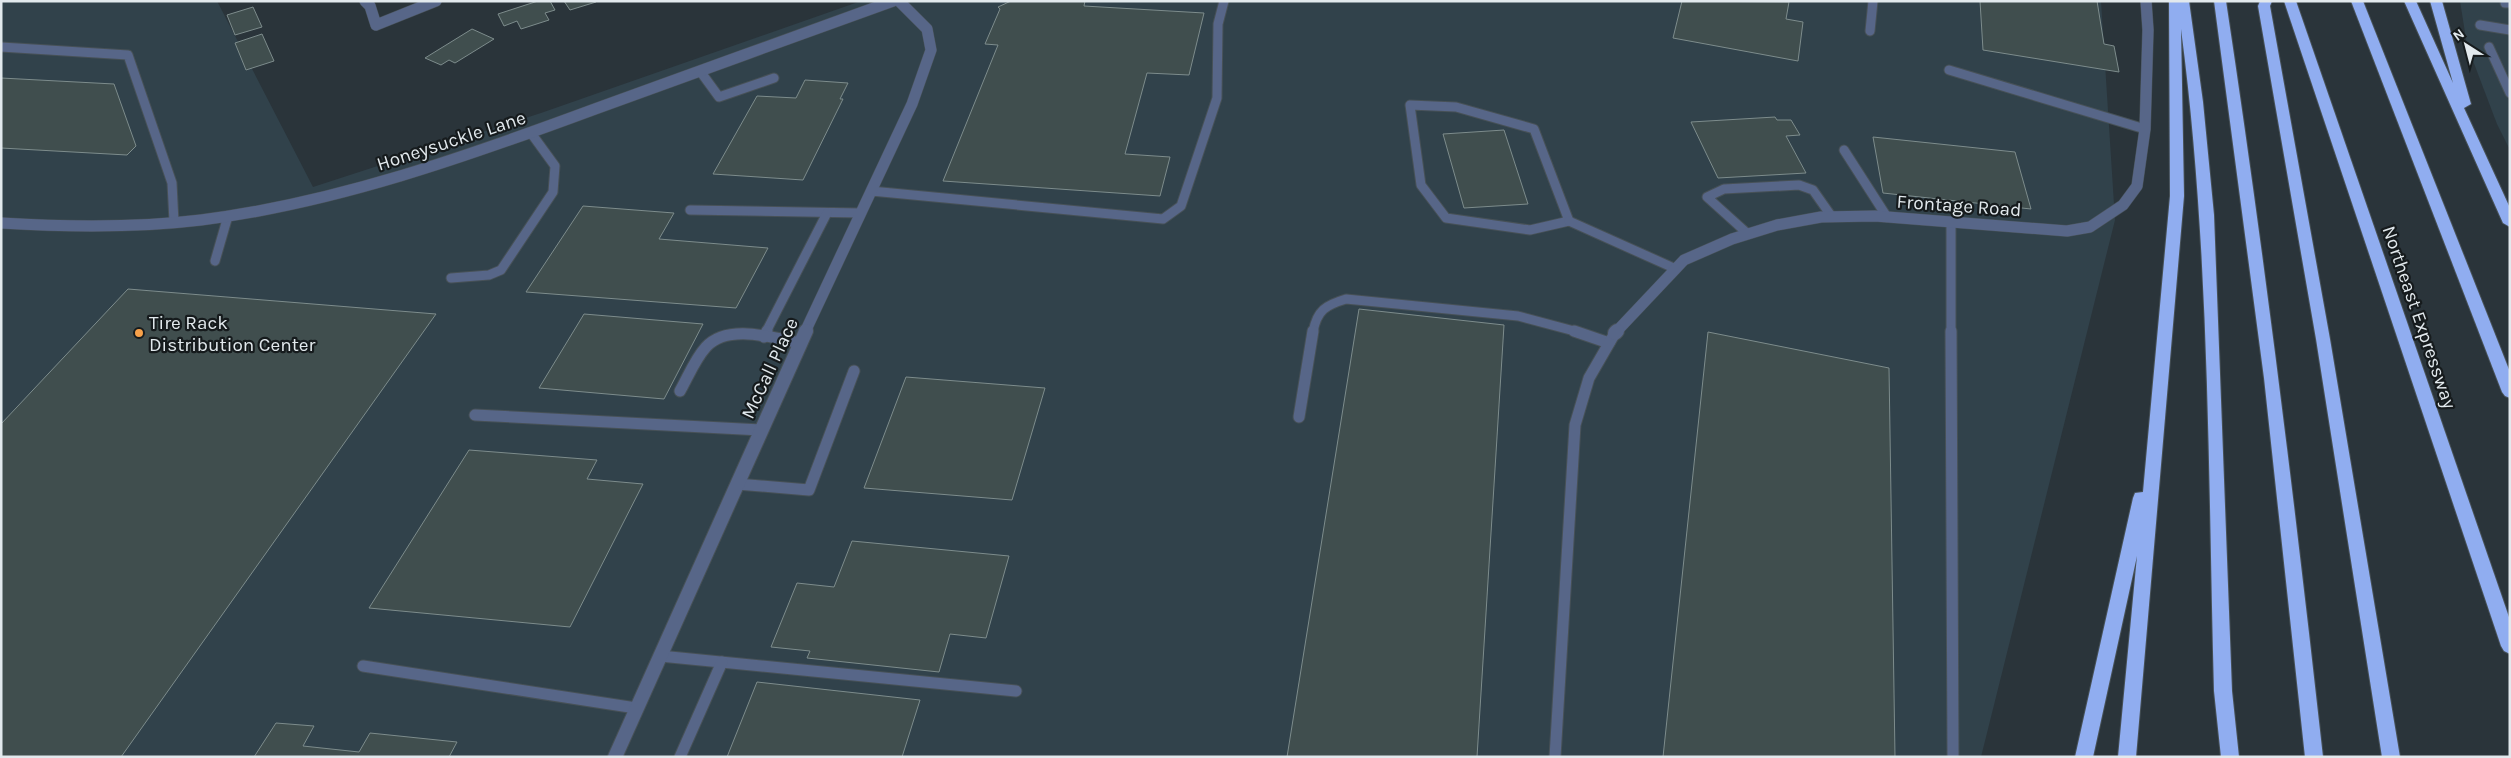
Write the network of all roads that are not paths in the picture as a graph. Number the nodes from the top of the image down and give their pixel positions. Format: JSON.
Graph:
{"nodes":[{"id":1,"x":365,"y":1,"type":"edge"},
{"id":2,"x":436,"y":1,"type":"edge"},
{"id":3,"x":893,"y":1,"type":"edge"},
{"id":4,"x":899,"y":1,"type":"edge"},
{"id":5,"x":1224,"y":1,"type":"edge"},
{"id":6,"x":1873,"y":1,"type":"edge"},
{"id":7,"x":2146,"y":1,"type":"edge"},
{"id":8,"x":2175,"y":1,"type":"edge"},
{"id":9,"x":2183,"y":1,"type":"edge"},
{"id":10,"x":2220,"y":1,"type":"edge"},
{"id":11,"x":2266,"y":1,"type":"edge"},
{"id":12,"x":2290,"y":1,"type":"edge"},
{"id":13,"x":2357,"y":1,"type":"edge"},
{"id":14,"x":2410,"y":1,"type":"edge"},
{"id":15,"x":2436,"y":1,"type":"edge"},
{"id":16,"x":2480,"y":25,"type":"dead end"},
{"id":17,"x":2510,"y":30,"type":"edge"},
{"id":18,"x":1870,"y":31,"type":"dead end"},
{"id":19,"x":1,"y":47,"type":"edge"},
{"id":20,"x":2489,"y":47,"type":"dead end"},
{"id":21,"x":1949,"y":70,"type":"dead end"},
{"id":22,"x":700,"y":71,"type":"junction"},
{"id":23,"x":774,"y":78,"type":"dead end"},
{"id":24,"x":2510,"y":93,"type":"edge"},
{"id":25,"x":2145,"y":129,"type":"junction"},
{"id":26,"x":531,"y":132,"type":"junction"},
{"id":27,"x":1844,"y":150,"type":"dead end"},
{"id":28,"x":2478,"y":151,"type":"junction"},
{"id":29,"x":871,"y":191,"type":"junction"},
{"id":30,"x":690,"y":210,"type":"dead end"},
{"id":31,"x":827,"y":213,"type":"junction"},
{"id":32,"x":861,"y":213,"type":"junction"},
{"id":33,"x":228,"y":216,"type":"junction"},
{"id":34,"x":1832,"y":217,"type":"junction"},
{"id":35,"x":1887,"y":217,"type":"junction"},
{"id":36,"x":1569,"y":221,"type":"junction"},
{"id":37,"x":174,"y":222,"type":"junction"},
{"id":38,"x":1951,"y":222,"type":"junction"},
{"id":39,"x":2510,"y":223,"type":"edge"},
{"id":40,"x":1,"y":224,"type":"edge"},
{"id":41,"x":1748,"y":234,"type":"junction"},
{"id":42,"x":215,"y":261,"type":"dead end"},
{"id":43,"x":1676,"y":269,"type":"junction"},
{"id":44,"x":451,"y":278,"type":"dead end"},
{"id":45,"x":1616,"y":333,"type":"joint"},
{"id":46,"x":764,"y":337,"type":"junction"},
{"id":47,"x":800,"y":343,"type":"junction"},
{"id":48,"x":1609,"y":343,"type":"junction"},
{"id":49,"x":854,"y":371,"type":"dead end"},
{"id":50,"x":680,"y":391,"type":"dead end"},
{"id":51,"x":2510,"y":392,"type":"edge"},
{"id":52,"x":475,"y":415,"type":"dead end"},
{"id":53,"x":1299,"y":417,"type":"dead end"},
{"id":54,"x":761,"y":430,"type":"junction"},
{"id":55,"x":2154,"y":440,"type":"junction"},
{"id":56,"x":737,"y":484,"type":"junction"},
{"id":57,"x":2510,"y":646,"type":"edge"},
{"id":58,"x":660,"y":656,"type":"junction"},
{"id":59,"x":722,"y":662,"type":"junction"},
{"id":60,"x":363,"y":666,"type":"dead end"},
{"id":61,"x":1016,"y":691,"type":"dead end"},
{"id":62,"x":636,"y":708,"type":"junction"},
{"id":63,"x":615,"y":757,"type":"edge"},
{"id":64,"x":680,"y":757,"type":"edge"},
{"id":65,"x":1554,"y":757,"type":"edge"},
{"id":66,"x":1953,"y":757,"type":"edge"},
{"id":67,"x":2084,"y":757,"type":"edge"},
{"id":68,"x":2127,"y":757,"type":"edge"},
{"id":69,"x":2230,"y":757,"type":"edge"},
{"id":70,"x":2314,"y":757,"type":"edge"},
{"id":71,"x":2391,"y":757,"type":"edge"}],
"edges":[{"from":1,"to":2,"type":"street"},
{"from":3,"to":22,"type":"street","name":"Honeysuckle Lane"},
{"from":4,"to":29,"type":"street","name":"McCall Place"},
{"from":5,"to":29,"type":"lane"},
{"from":6,"to":18,"type":"lane"},
{"from":7,"to":25,"type":"street","name":"Frontage Road"},
{"from":8,"to":55,"type":"highway"},
{"from":9,"to":69,"type":"highway"},
{"from":10,"to":70,"type":"highway"},
{"from":11,"to":71,"type":"highway"},
{"from":12,"to":57,"type":"highway","name":"Northeast Expressway"},
{"from":13,"to":51,"type":"highway"},
{"from":14,"to":28,"type":"highway"},
{"from":15,"to":28,"type":"highway"},
{"from":16,"to":17,"type":"lane"},
{"from":19,"to":37,"type":"lane"},
{"from":20,"to":24,"type":"lane"},
{"from":21,"to":25,"type":"lane"},
{"from":22,"to":23,"type":"lane"},
{"from":22,"to":26,"type":"street","name":"Honeysuckle Lane"},
{"from":25,"to":38,"type":"street","name":"Frontage Road"},
{"from":26,"to":33,"type":"street","name":"Honeysuckle Lane"},
{"from":26,"to":44,"type":"lane"},
{"from":27,"to":35,"type":"lane"},
{"from":28,"to":39,"type":"highway"},
{"from":29,"to":32,"type":"street","name":"McCall Place"},
{"from":30,"to":31,"type":"lane"},
{"from":31,"to":32,"type":"lane"},
{"from":31,"to":46,"type":"lane"},
{"from":32,"to":47,"type":"street","name":"McCall Place"},
{"from":33,"to":37,"type":"street","name":"Honeysuckle Lane"},
{"from":33,"to":42,"type":"lane"},
{"from":34,"to":35,"type":"street","name":"Frontage Road"},
{"from":34,"to":41,"type":"street","name":"Frontage Road"},
{"from":34,"to":41,"type":"lane"},
{"from":35,"to":38,"type":"street","name":"Frontage Road"},
{"from":36,"to":36,"type":"lane"},
{"from":36,"to":43,"type":"lane"},
{"from":37,"to":40,"type":"street","name":"Honeysuckle Lane"},
{"from":38,"to":66,"type":"lane"},
{"from":41,"to":43,"type":"street","name":"Frontage Road"},
{"from":43,"to":45,"type":"street","name":"Frontage Road"},
{"from":45,"to":48,"type":"lane"},
{"from":46,"to":47,"type":"lane"},
{"from":46,"to":50,"type":"lane"},
{"from":47,"to":54,"type":"street","name":"McCall Place"},
{"from":48,"to":53,"type":"lane"},
{"from":48,"to":65,"type":"lane"},
{"from":49,"to":56,"type":"lane"},
{"from":52,"to":54,"type":"lane"},
{"from":54,"to":56,"type":"street","name":"McCall Place"},
{"from":55,"to":67,"type":"highway"},
{"from":55,"to":68,"type":"highway"},
{"from":56,"to":58,"type":"street","name":"McCall Place"},
{"from":58,"to":59,"type":"lane"},
{"from":58,"to":62,"type":"street","name":"McCall Place"},
{"from":59,"to":61,"type":"lane"},
{"from":59,"to":64,"type":"lane"},
{"from":60,"to":62,"type":"lane"},
{"from":62,"to":63,"type":"street","name":"McCall Place"}]}
